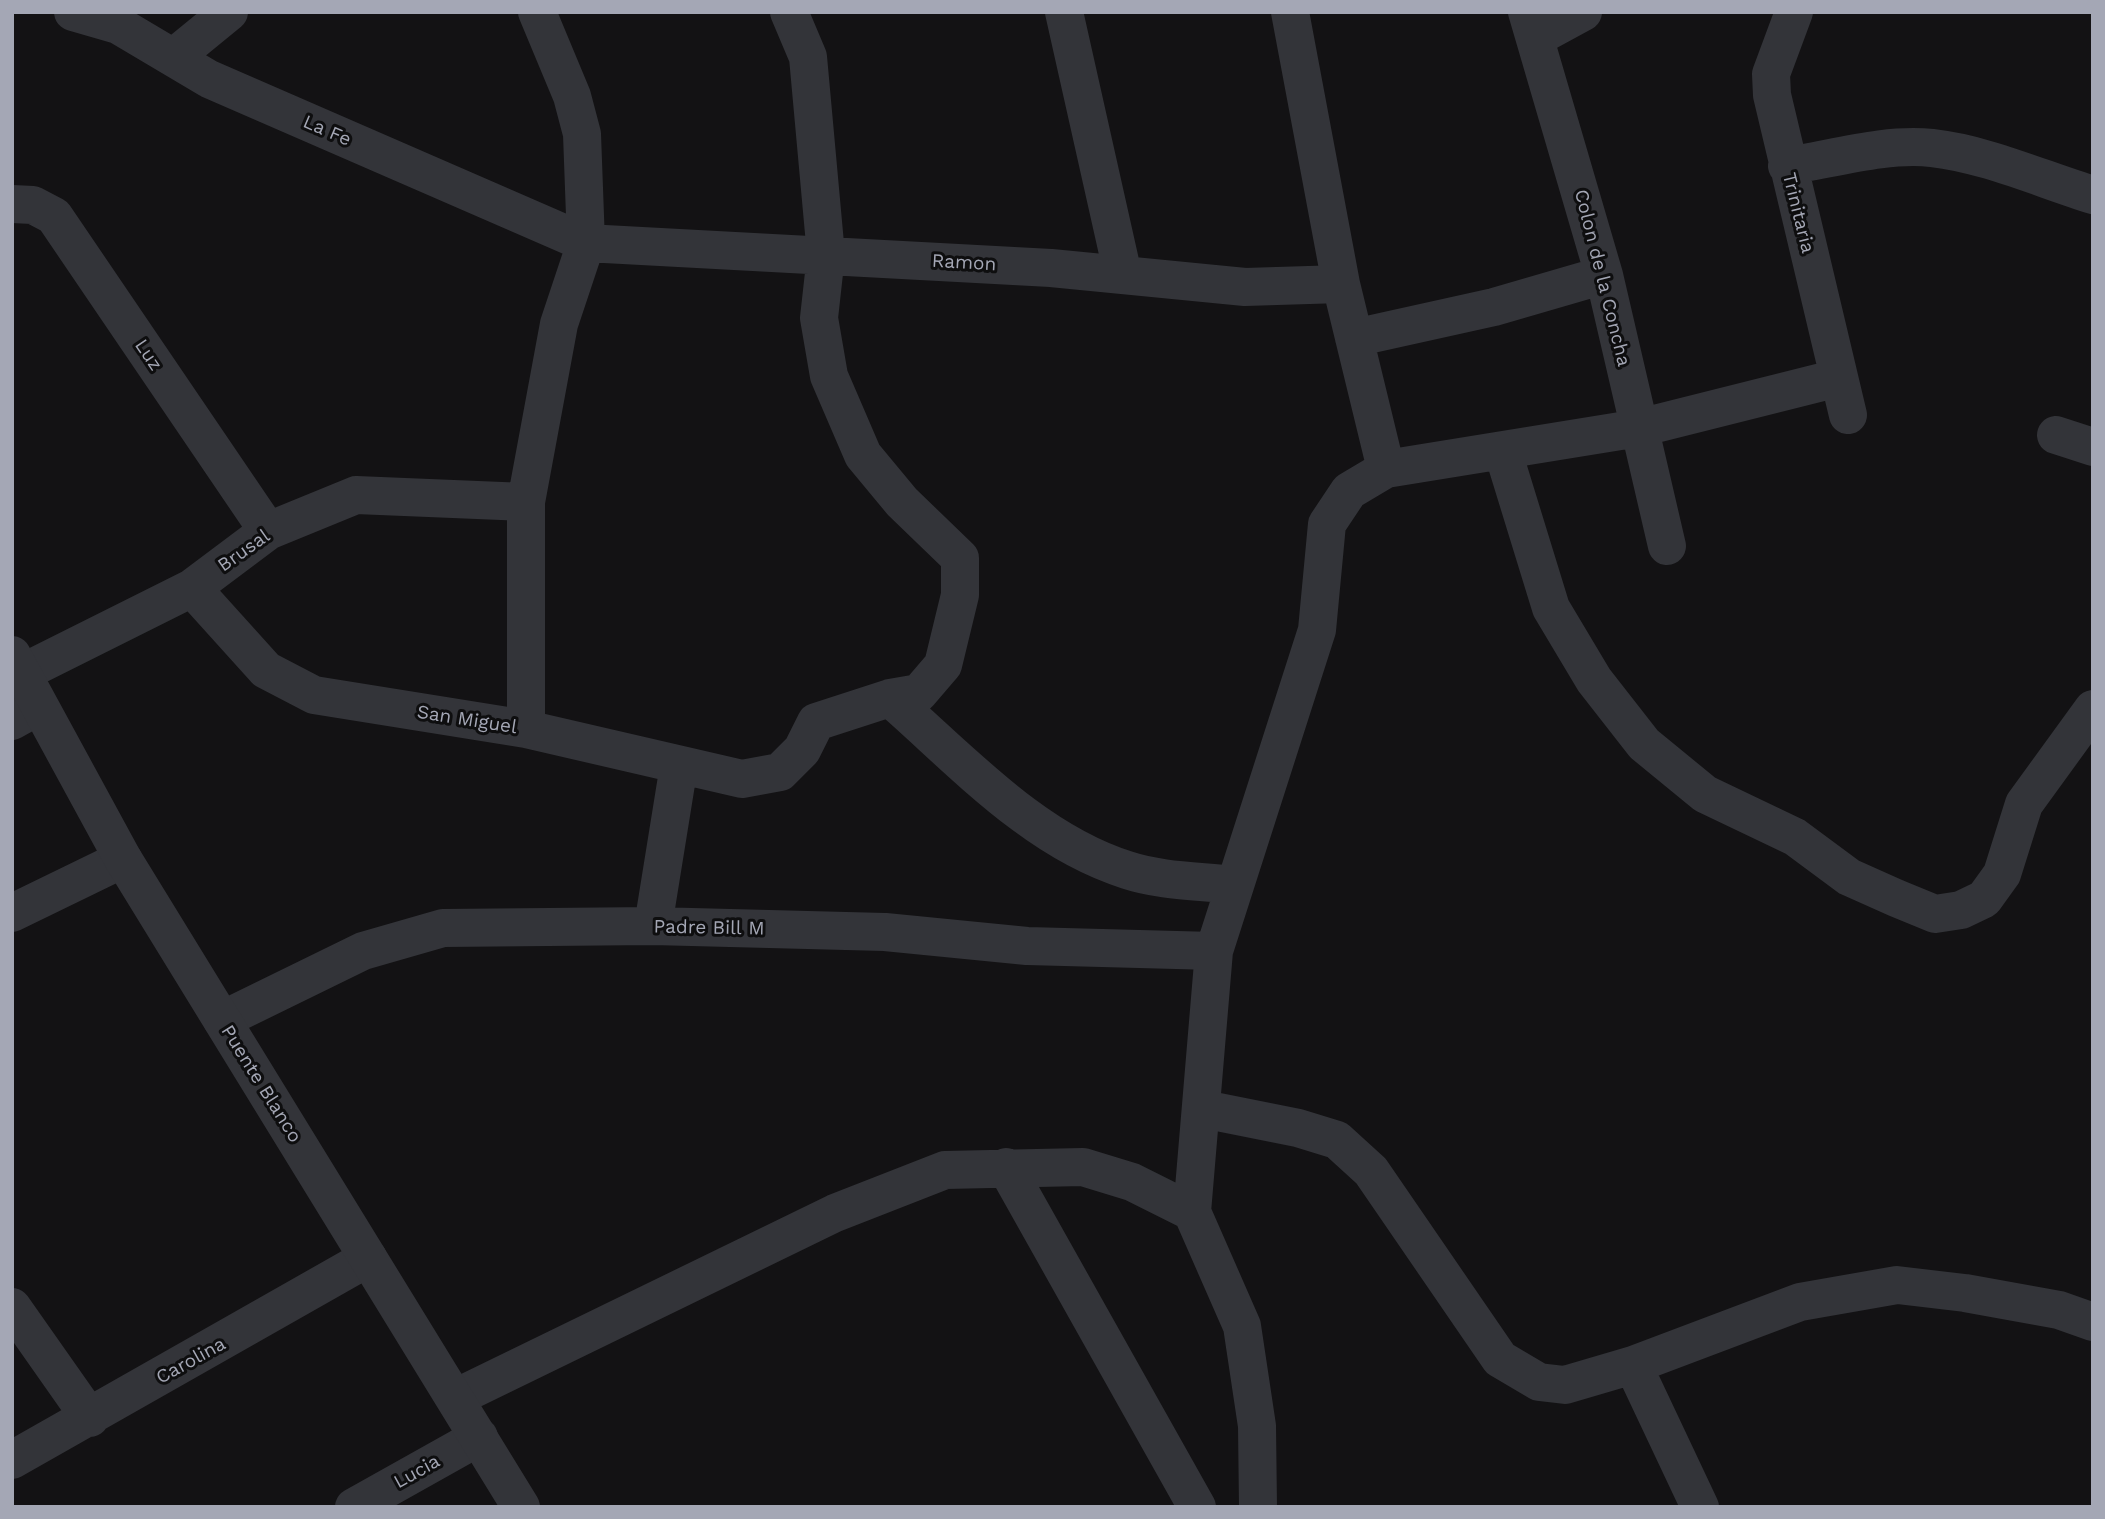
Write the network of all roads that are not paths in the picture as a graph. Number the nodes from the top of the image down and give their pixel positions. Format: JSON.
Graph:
{"nodes":[{"id":1,"x":73,"y":12,"type":"edge"},
{"id":2,"x":229,"y":12,"type":"edge"},
{"id":3,"x":789,"y":12,"type":"edge"},
{"id":4,"x":1064,"y":12,"type":"edge"},
{"id":5,"x":1290,"y":12,"type":"edge"},
{"id":6,"x":1583,"y":12,"type":"edge"},
{"id":7,"x":1794,"y":12,"type":"edge"},
{"id":8,"x":544,"y":14,"type":"edge"},
{"id":9,"x":1532,"y":25,"type":"edge"},
{"id":10,"x":174,"y":57,"type":"junction"},
{"id":11,"x":1787,"y":166,"type":"junction"},
{"id":12,"x":2093,"y":195,"type":"edge"},
{"id":13,"x":12,"y":204,"type":"edge"},
{"id":14,"x":586,"y":243,"type":"junction"},
{"id":15,"x":826,"y":256,"type":"junction"},
{"id":16,"x":1123,"y":275,"type":"junction"},
{"id":17,"x":1604,"y":275,"type":"junction"},
{"id":18,"x":1341,"y":284,"type":"junction"},
{"id":19,"x":1354,"y":338,"type":"junction"},
{"id":20,"x":1838,"y":378,"type":"junction"},
{"id":21,"x":1848,"y":415,"type":"dead end"},
{"id":22,"x":1639,"y":428,"type":"junction"},
{"id":23,"x":2056,"y":435,"type":"dead end"},
{"id":24,"x":2093,"y":447,"type":"edge"},
{"id":25,"x":1503,"y":452,"type":"junction"},
{"id":26,"x":1386,"y":470,"type":"junction"},
{"id":27,"x":526,"y":502,"type":"junction"},
{"id":28,"x":268,"y":531,"type":"junction"},
{"id":29,"x":1667,"y":546,"type":"dead end"},
{"id":30,"x":192,"y":588,"type":"junction"},
{"id":31,"x":21,"y":689,"type":"edge"},
{"id":32,"x":890,"y":698,"type":"junction"},
{"id":33,"x":2093,"y":709,"type":"edge"},
{"id":34,"x":526,"y":729,"type":"junction"},
{"id":35,"x":679,"y":765,"type":"junction"},
{"id":36,"x":123,"y":859,"type":"junction"},
{"id":37,"x":1233,"y":885,"type":"junction"},
{"id":38,"x":12,"y":913,"type":"edge"},
{"id":39,"x":653,"y":926,"type":"junction"},
{"id":40,"x":1214,"y":951,"type":"junction"},
{"id":41,"x":222,"y":1020,"type":"junction"},
{"id":42,"x":1203,"y":1110,"type":"junction"},
{"id":43,"x":1006,"y":1167,"type":"junction"},
{"id":44,"x":1192,"y":1212,"type":"junction"},
{"id":45,"x":368,"y":1258,"type":"junction"},
{"id":46,"x":12,"y":1307,"type":"edge"},
{"id":47,"x":2093,"y":1322,"type":"edge"},
{"id":48,"x":1633,"y":1365,"type":"junction"},
{"id":49,"x":455,"y":1398,"type":"junction"},
{"id":50,"x":90,"y":1418,"type":"junction"},
{"id":51,"x":479,"y":1437,"type":"junction"},
{"id":52,"x":12,"y":1460,"type":"edge"},
{"id":53,"x":354,"y":1507,"type":"edge"},
{"id":54,"x":521,"y":1507,"type":"edge"},
{"id":55,"x":1197,"y":1507,"type":"edge"},
{"id":56,"x":1258,"y":1507,"type":"edge"},
{"id":57,"x":1700,"y":1507,"type":"edge"}],
"edges":[{"from":1,"to":10,"type":"street","name":"La Fe"},
{"from":2,"to":10,"type":"street"},
{"from":3,"to":15,"type":"street"},
{"from":4,"to":16,"type":"street"},
{"from":5,"to":18,"type":"street"},
{"from":6,"to":9,"type":"street"},
{"from":7,"to":11,"type":"street","name":"Trinitaria"},
{"from":8,"to":14,"type":"street"},
{"from":9,"to":17,"type":"street","name":"Colon de la Concha"},
{"from":10,"to":14,"type":"street","name":"La Fe"},
{"from":11,"to":12,"type":"street"},
{"from":11,"to":20,"type":"street","name":"Trinitaria"},
{"from":13,"to":28,"type":"street","name":"Luz"},
{"from":14,"to":15,"type":"street","name":"Ramon"},
{"from":14,"to":27,"type":"street"},
{"from":15,"to":16,"type":"street","name":"Ramon"},
{"from":15,"to":32,"type":"street"},
{"from":16,"to":18,"type":"street","name":"Ramon"},
{"from":17,"to":19,"type":"street"},
{"from":17,"to":22,"type":"street","name":"Colon de la Concha"},
{"from":18,"to":19,"type":"street"},
{"from":19,"to":26,"type":"street"},
{"from":20,"to":21,"type":"street","name":"Trinitaria"},
{"from":20,"to":22,"type":"street"},
{"from":22,"to":25,"type":"street"},
{"from":22,"to":29,"type":"street","name":"Colon de la Concha"},
{"from":23,"to":24,"type":"street"},
{"from":25,"to":26,"type":"street"},
{"from":25,"to":33,"type":"street"},
{"from":26,"to":37,"type":"street"},
{"from":27,"to":28,"type":"street","name":"Brusal"},
{"from":27,"to":34,"type":"street"},
{"from":28,"to":30,"type":"street","name":"Brusal"},
{"from":30,"to":31,"type":"street","name":"Brusal"},
{"from":30,"to":34,"type":"street","name":"San Miguel"},
{"from":31,"to":36,"type":"street","name":"Puente Blanco"},
{"from":32,"to":35,"type":"street","name":"San Miguel"},
{"from":32,"to":37,"type":"street"},
{"from":34,"to":35,"type":"street","name":"San Miguel"},
{"from":35,"to":39,"type":"street"},
{"from":36,"to":38,"type":"street"},
{"from":36,"to":41,"type":"street","name":"Puente Blanco"},
{"from":37,"to":40,"type":"street"},
{"from":39,"to":40,"type":"street","name":"Padre Bill M"},
{"from":39,"to":41,"type":"street","name":"Padre Bill M"},
{"from":40,"to":42,"type":"street"},
{"from":41,"to":45,"type":"street","name":"Puente Blanco"},
{"from":42,"to":44,"type":"street"},
{"from":42,"to":48,"type":"street"},
{"from":43,"to":44,"type":"street"},
{"from":43,"to":49,"type":"street"},
{"from":43,"to":55,"type":"street"},
{"from":44,"to":56,"type":"street"},
{"from":45,"to":49,"type":"street","name":"Puente Blanco"},
{"from":45,"to":50,"type":"street","name":"Carolina"},
{"from":46,"to":50,"type":"street"},
{"from":47,"to":48,"type":"street"},
{"from":48,"to":57,"type":"street"},
{"from":49,"to":51,"type":"street","name":"Puente Blanco"},
{"from":50,"to":52,"type":"street","name":"Carolina"},
{"from":51,"to":53,"type":"street","name":"Lucia"},
{"from":51,"to":54,"type":"street","name":"Puente Blanco"}]}
